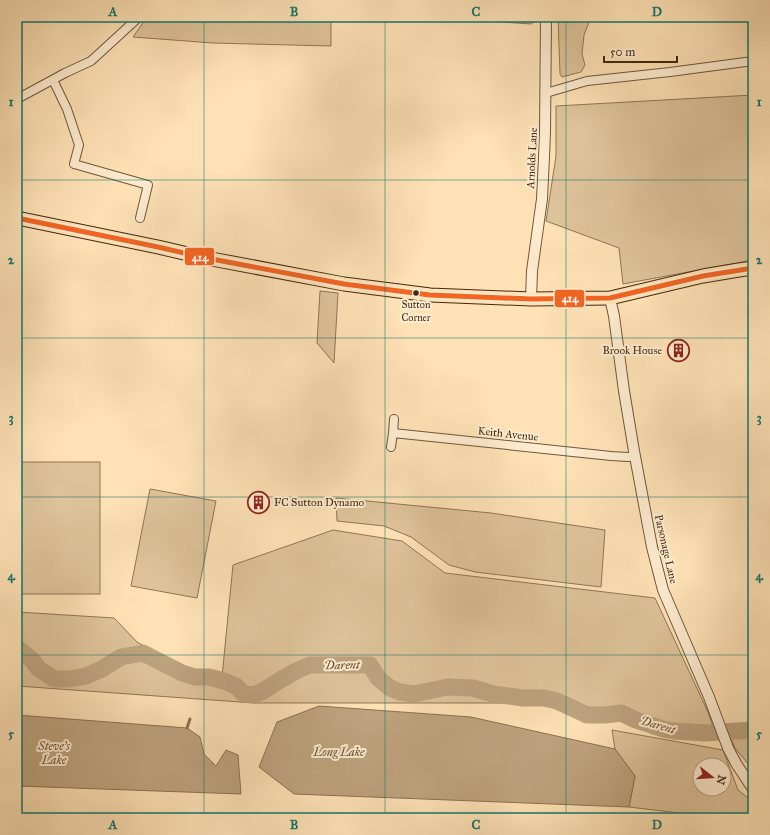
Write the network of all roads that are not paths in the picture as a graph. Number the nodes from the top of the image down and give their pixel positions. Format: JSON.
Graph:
{"nodes":[{"id":1,"x":140,"y":17,"type":"edge"},
{"id":2,"x":546,"y":17,"type":"edge"},
{"id":3,"x":753,"y":61,"type":"edge"},
{"id":4,"x":53,"y":80,"type":"junction"},
{"id":5,"x":546,"y":93,"type":"junction"},
{"id":6,"x":17,"y":99,"type":"edge"},
{"id":7,"x":17,"y":218,"type":"edge"},
{"id":8,"x":140,"y":218,"type":"dead end"},
{"id":9,"x":753,"y":268,"type":"edge"},
{"id":10,"x":610,"y":298,"type":"junction"},
{"id":11,"x":531,"y":299,"type":"junction"},
{"id":12,"x":394,"y":419,"type":"dead end"},
{"id":13,"x":393,"y":434,"type":"junction"},
{"id":14,"x":391,"y":447,"type":"dead end"},
{"id":15,"x":635,"y":456,"type":"junction"},
{"id":16,"x":753,"y":789,"type":"edge"}],
"edges":[{"from":1,"to":4,"type":"street"},
{"from":2,"to":5,"type":"street","name":"Arnolds Lane"},
{"from":3,"to":5,"type":"street"},
{"from":4,"to":6,"type":"street"},
{"from":4,"to":8,"type":"street"},
{"from":5,"to":11,"type":"street","name":"Arnolds Lane"},
{"from":7,"to":11,"type":"main road"},
{"from":9,"to":10,"type":"main road"},
{"from":10,"to":11,"type":"main road"},
{"from":10,"to":15,"type":"street","name":"Parsonage Lane"},
{"from":12,"to":13,"type":"street"},
{"from":13,"to":14,"type":"street"},
{"from":13,"to":15,"type":"street","name":"Keith Avenue"},
{"from":15,"to":16,"type":"street","name":"Parsonage Lane"}]}
